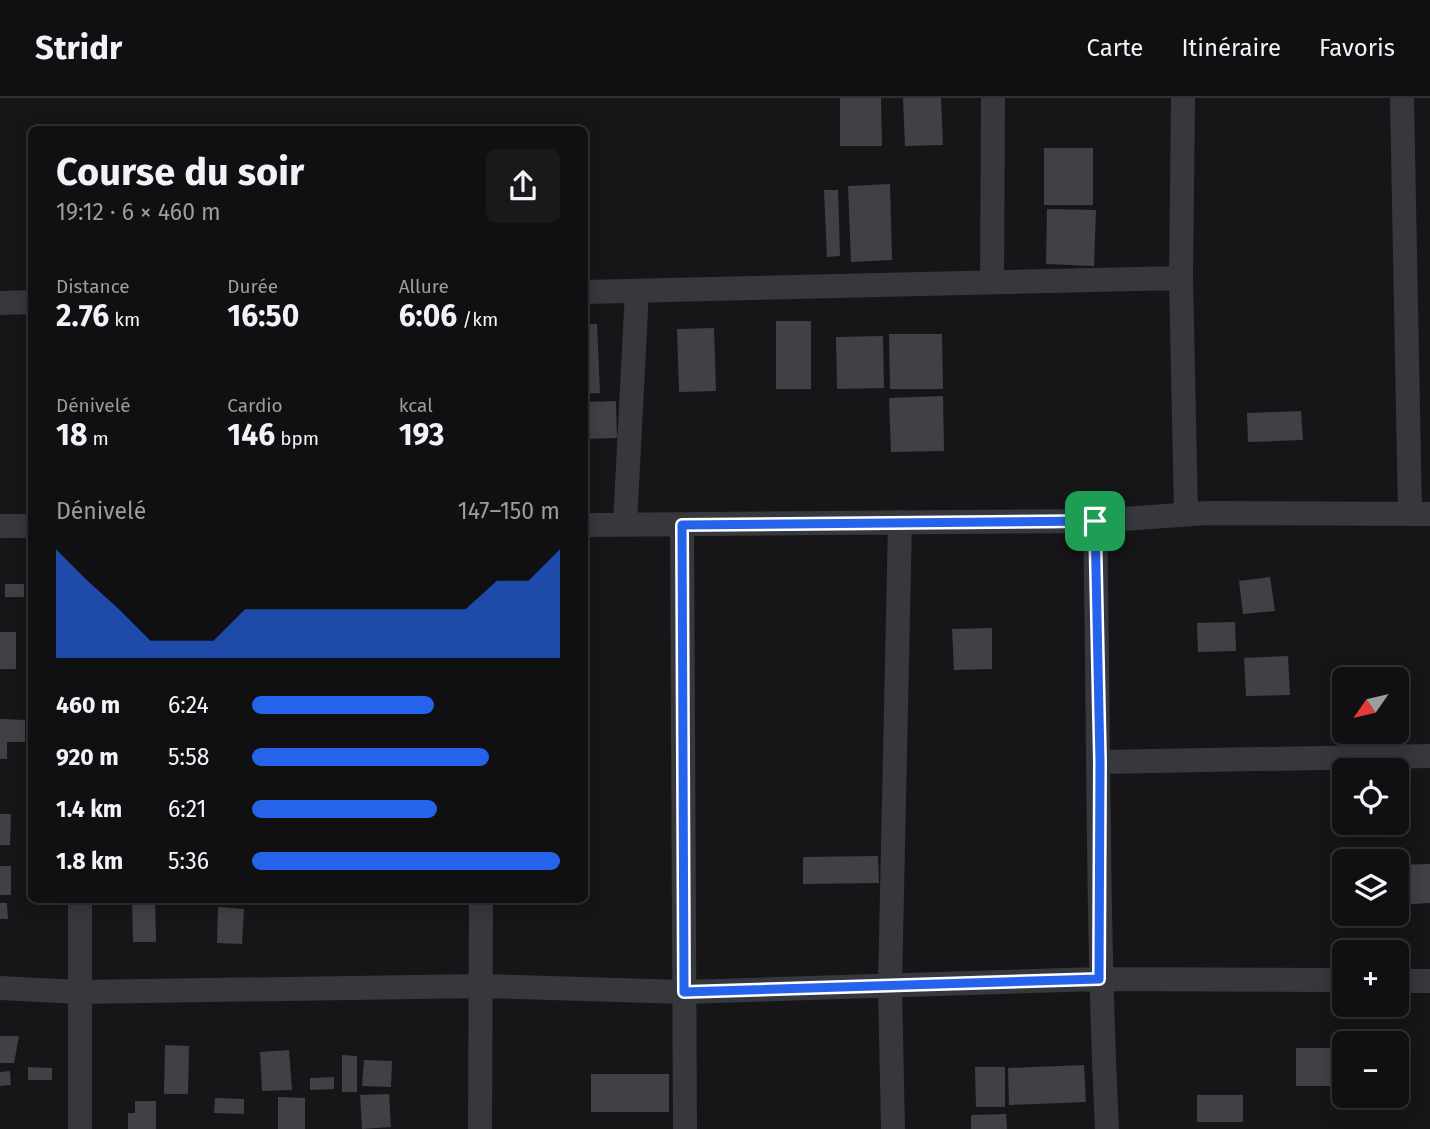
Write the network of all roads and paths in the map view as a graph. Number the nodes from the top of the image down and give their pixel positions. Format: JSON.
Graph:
{"nodes":[{"id":1,"x":993,"y":98,"type":"edge"},
{"id":2,"x":1182,"y":98,"type":"edge"},
{"id":3,"x":1402,"y":98,"type":"edge"},
{"id":4,"x":1419,"y":276,"type":"edge"},
{"id":5,"x":1181,"y":278,"type":"junction"},
{"id":6,"x":992,"y":282,"type":"junction"},
{"id":7,"x":637,"y":291,"type":"junction"},
{"id":8,"x":588,"y":292,"type":"edge"},
{"id":9,"x":28,"y":302,"type":"edge"},
{"id":10,"x":0,"y":303,"type":"edge"},
{"id":11,"x":1186,"y":513,"type":"junction"},
{"id":12,"x":1420,"y":513,"type":"edge"},
{"id":13,"x":1095,"y":521,"type":"junction"},
{"id":14,"x":900,"y":522,"type":"junction"},
{"id":15,"x":625,"y":524,"type":"junction"},
{"id":16,"x":588,"y":525,"type":"edge"},
{"id":17,"x":682,"y":525,"type":"junction"},
{"id":18,"x":0,"y":526,"type":"edge"},
{"id":19,"x":28,"y":526,"type":"edge"},
{"id":20,"x":1430,"y":756,"type":"edge"},
{"id":21,"x":1100,"y":762,"type":"junction"},
{"id":22,"x":80,"y":903,"type":"edge"},
{"id":23,"x":481,"y":903,"type":"edge"},
{"id":24,"x":1099,"y":979,"type":"junction"},
{"id":25,"x":1332,"y":980,"type":"edge"},
{"id":26,"x":1409,"y":981,"type":"edge"},
{"id":27,"x":1430,"y":981,"type":"edge"},
{"id":28,"x":481,"y":986,"type":"junction"},
{"id":29,"x":890,"y":986,"type":"junction"},
{"id":30,"x":0,"y":988,"type":"edge"},
{"id":31,"x":79,"y":992,"type":"junction"},
{"id":32,"x":684,"y":992,"type":"junction"},
{"id":33,"x":80,"y":1129,"type":"edge"},
{"id":34,"x":480,"y":1129,"type":"edge"},
{"id":35,"x":685,"y":1129,"type":"edge"},
{"id":36,"x":893,"y":1129,"type":"edge"},
{"id":37,"x":1107,"y":1129,"type":"edge"}],
"edges":[{"from":1,"to":6,"type":"street"},
{"from":2,"to":5,"type":"street"},
{"from":3,"to":4,"type":"street"},
{"from":4,"to":12,"type":"street"},
{"from":5,"to":6,"type":"street"},
{"from":5,"to":11,"type":"street"},
{"from":6,"to":7,"type":"street"},
{"from":7,"to":8,"type":"street"},
{"from":7,"to":15,"type":"street"},
{"from":9,"to":10,"type":"street"},
{"from":11,"to":12,"type":"street"},
{"from":11,"to":13,"type":"street"},
{"from":13,"to":14,"type":"street"},
{"from":13,"to":21,"type":"street"},
{"from":14,"to":17,"type":"street"},
{"from":14,"to":29,"type":"street"},
{"from":15,"to":16,"type":"street"},
{"from":15,"to":17,"type":"street"},
{"from":17,"to":32,"type":"street"},
{"from":18,"to":19,"type":"street"},
{"from":20,"to":21,"type":"street"},
{"from":21,"to":24,"type":"street"},
{"from":22,"to":31,"type":"street"},
{"from":23,"to":28,"type":"street"},
{"from":24,"to":25,"type":"street"},
{"from":24,"to":29,"type":"street"},
{"from":24,"to":37,"type":"street"},
{"from":26,"to":27,"type":"street"},
{"from":28,"to":31,"type":"street"},
{"from":28,"to":32,"type":"street"},
{"from":28,"to":34,"type":"street"},
{"from":29,"to":32,"type":"street"},
{"from":29,"to":36,"type":"street"},
{"from":30,"to":31,"type":"street"},
{"from":31,"to":33,"type":"street"},
{"from":32,"to":35,"type":"street"}]}
